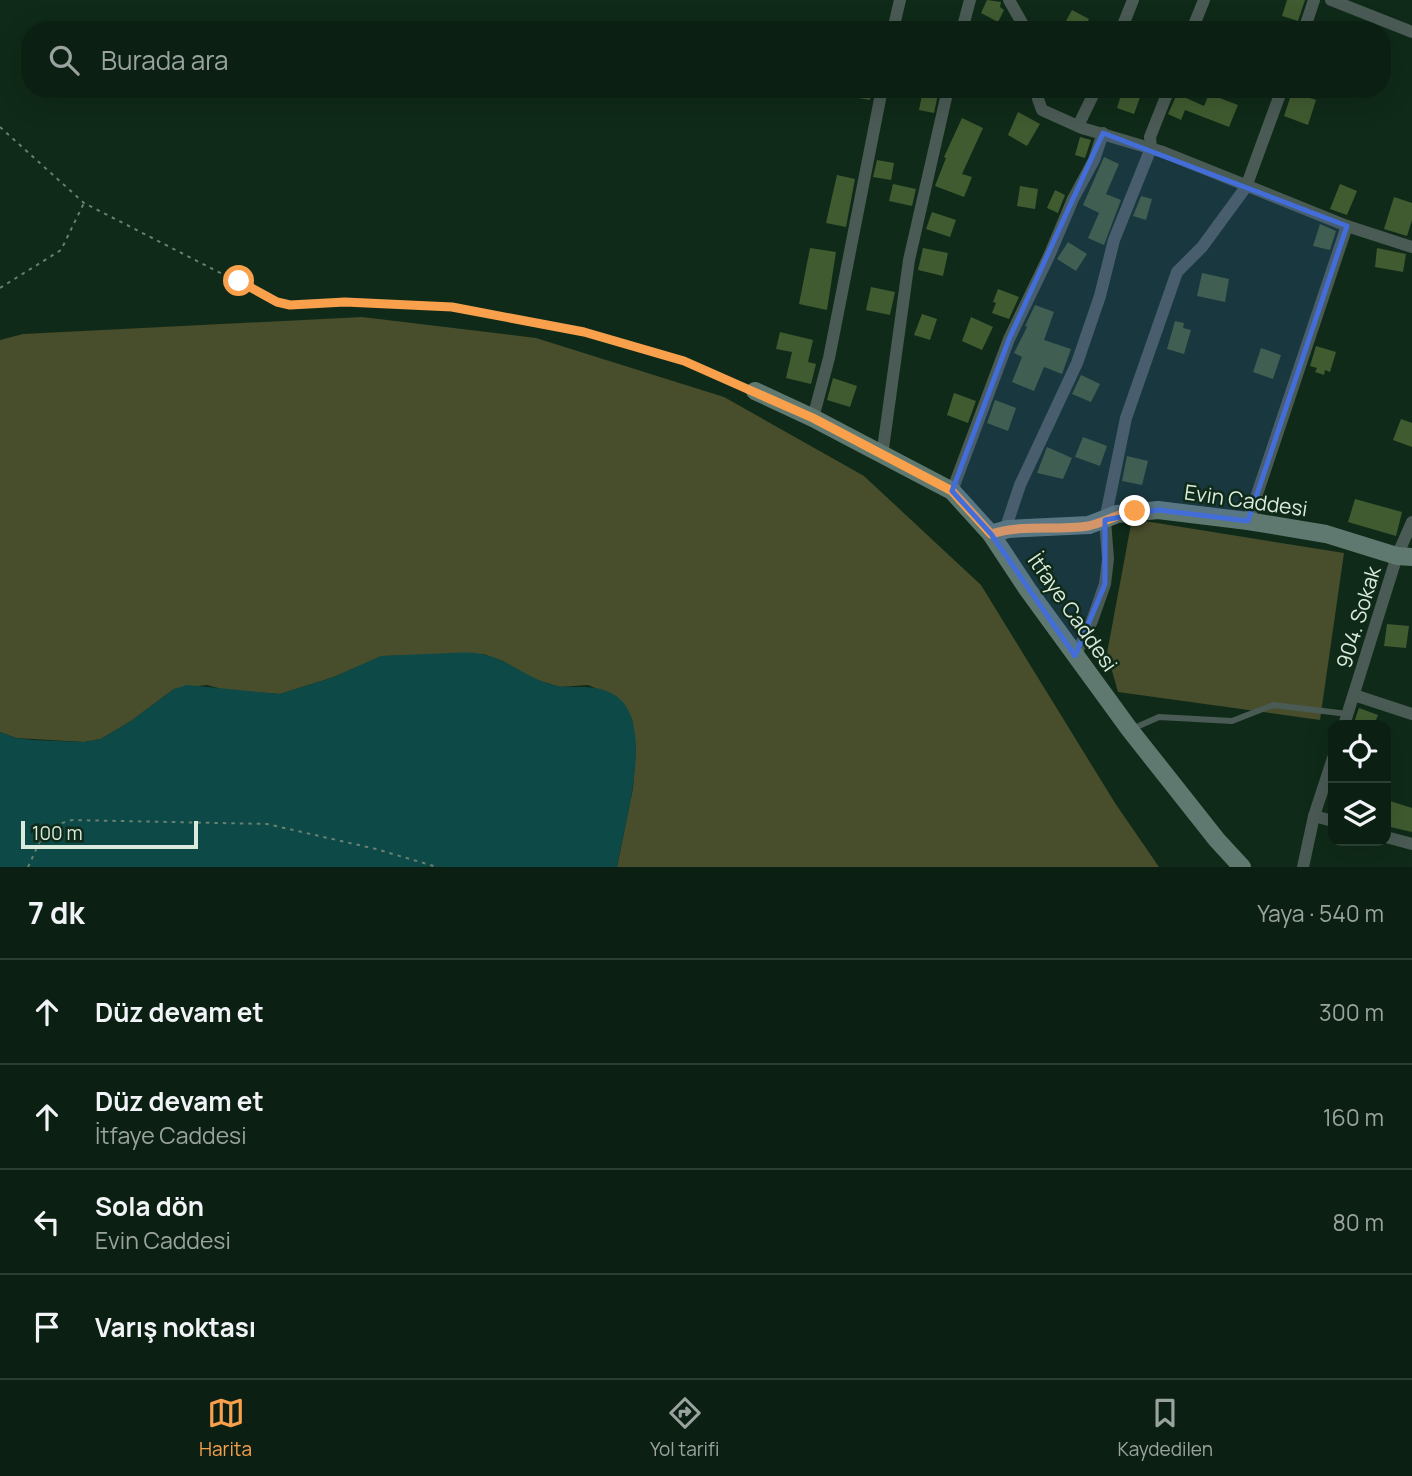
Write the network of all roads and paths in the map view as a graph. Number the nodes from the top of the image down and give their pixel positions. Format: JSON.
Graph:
{"nodes":[{"id":1,"x":900,"y":0,"type":"edge"},
{"id":2,"x":970,"y":0,"type":"edge"},
{"id":3,"x":1009,"y":0,"type":"edge"},
{"id":4,"x":1133,"y":0,"type":"edge"},
{"id":5,"x":1204,"y":0,"type":"edge"},
{"id":6,"x":1314,"y":0,"type":"edge"},
{"id":7,"x":1331,"y":0,"type":"edge"},
{"id":8,"x":895,"y":21,"type":"edge"},
{"id":9,"x":964,"y":21,"type":"edge"},
{"id":10,"x":1021,"y":21,"type":"edge"},
{"id":11,"x":1125,"y":21,"type":"edge"},
{"id":12,"x":1196,"y":21,"type":"edge"},
{"id":13,"x":1307,"y":21,"type":"edge"},
{"id":14,"x":1384,"y":21,"type":"edge"},
{"id":15,"x":1391,"y":24,"type":"edge"},
{"id":16,"x":1412,"y":32,"type":"edge"},
{"id":17,"x":880,"y":98,"type":"edge"},
{"id":18,"x":946,"y":98,"type":"edge"},
{"id":19,"x":1038,"y":98,"type":"edge"},
{"id":20,"x":1092,"y":98,"type":"edge"},
{"id":21,"x":1166,"y":98,"type":"edge"},
{"id":22,"x":1279,"y":98,"type":"edge"},
{"id":23,"x":1078,"y":126,"type":"junction"},
{"id":24,"x":0,"y":127,"type":"edge"},
{"id":25,"x":1103,"y":133,"type":"junction"},
{"id":26,"x":1151,"y":148,"type":"junction"},
{"id":27,"x":1246,"y":187,"type":"junction"},
{"id":28,"x":84,"y":203,"type":"junction"},
{"id":29,"x":1347,"y":226,"type":"junction"},
{"id":30,"x":1412,"y":247,"type":"edge"},
{"id":31,"x":0,"y":288,"type":"edge"},
{"id":32,"x":755,"y":391,"type":"joint"},
{"id":33,"x":813,"y":418,"type":"junction"},
{"id":34,"x":882,"y":456,"type":"junction"},
{"id":35,"x":952,"y":491,"type":"junction"},
{"id":36,"x":1105,"y":520,"type":"junction"},
{"id":37,"x":1248,"y":521,"type":"junction"},
{"id":38,"x":1412,"y":522,"type":"edge"},
{"id":39,"x":998,"y":532,"type":"junction"},
{"id":40,"x":1407,"y":559,"type":"edge"},
{"id":41,"x":1075,"y":656,"type":"junction"},
{"id":42,"x":1354,"y":695,"type":"junction"},
{"id":43,"x":1412,"y":714,"type":"edge"},
{"id":44,"x":1346,"y":719,"type":"edge"},
{"id":45,"x":1130,"y":730,"type":"junction"},
{"id":46,"x":1328,"y":773,"type":"edge"},
{"id":47,"x":1314,"y":816,"type":"junction"},
{"id":48,"x":1328,"y":820,"type":"edge"},
{"id":49,"x":1391,"y":839,"type":"edge"},
{"id":50,"x":1412,"y":845,"type":"edge"},
{"id":51,"x":28,"y":867,"type":"edge"},
{"id":52,"x":437,"y":867,"type":"edge"},
{"id":53,"x":1242,"y":867,"type":"edge"},
{"id":54,"x":1303,"y":867,"type":"edge"}],
"edges":[{"from":1,"to":8,"type":"street"},
{"from":2,"to":9,"type":"street"},
{"from":3,"to":10,"type":"street"},
{"from":4,"to":11,"type":"street"},
{"from":5,"to":12,"type":"street"},
{"from":6,"to":13,"type":"street"},
{"from":7,"to":14,"type":"street"},
{"from":15,"to":16,"type":"street"},
{"from":17,"to":33,"type":"street"},
{"from":18,"to":34,"type":"street"},
{"from":19,"to":23,"type":"street"},
{"from":20,"to":23,"type":"street"},
{"from":21,"to":26,"type":"street"},
{"from":22,"to":27,"type":"street"},
{"from":23,"to":25,"type":"street"},
{"from":24,"to":28,"type":"path"},
{"from":25,"to":26,"type":"street"},
{"from":25,"to":35,"type":"street"},
{"from":26,"to":27,"type":"street"},
{"from":26,"to":39,"type":"street"},
{"from":27,"to":29,"type":"street"},
{"from":27,"to":36,"type":"street"},
{"from":28,"to":31,"type":"path"},
{"from":28,"to":32,"type":"path"},
{"from":29,"to":30,"type":"street"},
{"from":29,"to":37,"type":"street"},
{"from":32,"to":33,"type":"street","name":"İtfaye Caddesi"},
{"from":33,"to":34,"type":"street","name":"İtfaye Caddesi"},
{"from":34,"to":35,"type":"street","name":"İtfaye Caddesi"},
{"from":35,"to":39,"type":"street","name":"İtfaye Caddesi"},
{"from":36,"to":37,"type":"street","name":"Evin Caddesi"},
{"from":36,"to":39,"type":"street","name":"Evin Caddesi"},
{"from":36,"to":41,"type":"street"},
{"from":37,"to":40,"type":"street","name":"Evin Caddesi"},
{"from":38,"to":40,"type":"street","name":"904. Sokak"},
{"from":39,"to":41,"type":"street","name":"İtfaye Caddesi"},
{"from":40,"to":42,"type":"street","name":"904. Sokak"},
{"from":41,"to":45,"type":"street","name":"İtfaye Caddesi"},
{"from":42,"to":43,"type":"street"},
{"from":42,"to":44,"type":"street","name":"904. Sokak"},
{"from":44,"to":45,"type":"lane"},
{"from":45,"to":53,"type":"street","name":"İtfaye Caddesi"},
{"from":46,"to":47,"type":"street"},
{"from":47,"to":48,"type":"street"},
{"from":47,"to":54,"type":"street"},
{"from":49,"to":50,"type":"street"},
{"from":51,"to":52,"type":"path"}]}
